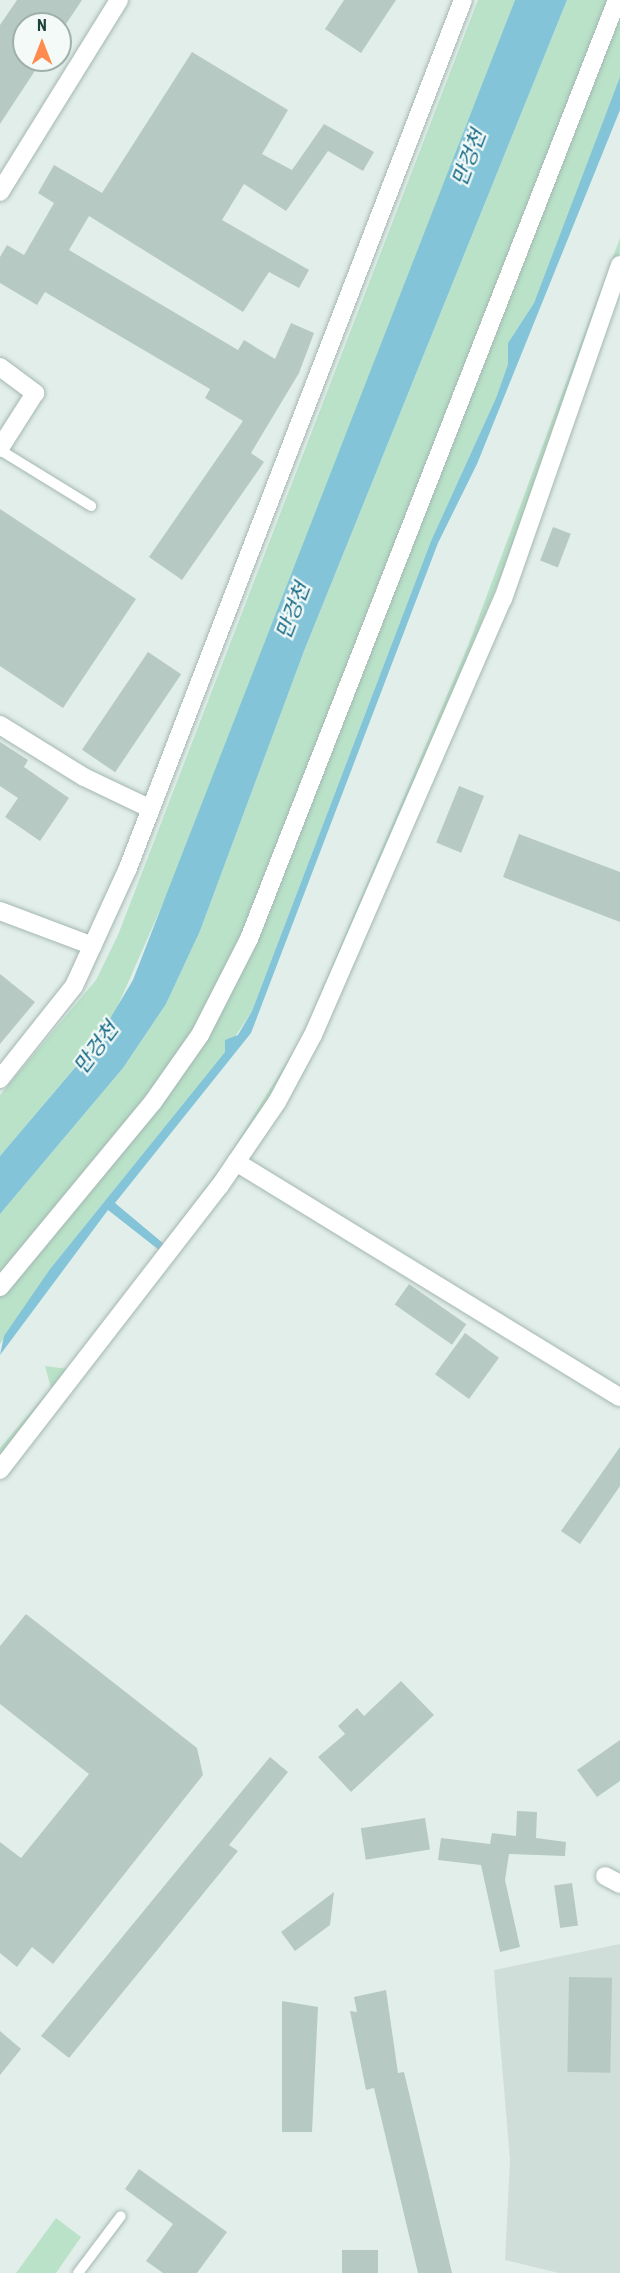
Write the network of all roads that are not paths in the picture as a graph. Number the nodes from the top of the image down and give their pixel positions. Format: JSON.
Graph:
{"nodes":[{"id":1,"x":119,"y":0,"type":"edge"},
{"id":2,"x":463,"y":0,"type":"edge"},
{"id":3,"x":617,"y":0,"type":"edge"},
{"id":4,"x":0,"y":192,"type":"edge"},
{"id":5,"x":620,"y":265,"type":"edge"},
{"id":6,"x":0,"y":367,"type":"edge"},
{"id":7,"x":0,"y":449,"type":"edge"},
{"id":8,"x":91,"y":506,"type":"dead end"},
{"id":9,"x":0,"y":725,"type":"edge"},
{"id":10,"x":151,"y":809,"type":"junction"},
{"id":11,"x":0,"y":911,"type":"edge"},
{"id":12,"x":93,"y":946,"type":"junction"},
{"id":13,"x":0,"y":1079,"type":"edge"},
{"id":14,"x":236,"y":1162,"type":"junction"},
{"id":15,"x":0,"y":1287,"type":"edge"},
{"id":16,"x":620,"y":1397,"type":"edge"},
{"id":17,"x":0,"y":1470,"type":"edge"},
{"id":18,"x":121,"y":2216,"type":"dead end"},
{"id":19,"x":78,"y":2273,"type":"edge"}],
"edges":[{"from":1,"to":4,"type":"street"},
{"from":2,"to":10,"type":"street"},
{"from":3,"to":15,"type":"street"},
{"from":5,"to":14,"type":"street"},
{"from":6,"to":7,"type":"street"},
{"from":7,"to":8,"type":"lane"},
{"from":9,"to":10,"type":"street"},
{"from":10,"to":12,"type":"street"},
{"from":11,"to":12,"type":"street"},
{"from":12,"to":13,"type":"street"},
{"from":14,"to":16,"type":"street"},
{"from":14,"to":17,"type":"street"},
{"from":18,"to":19,"type":"lane"}]}
